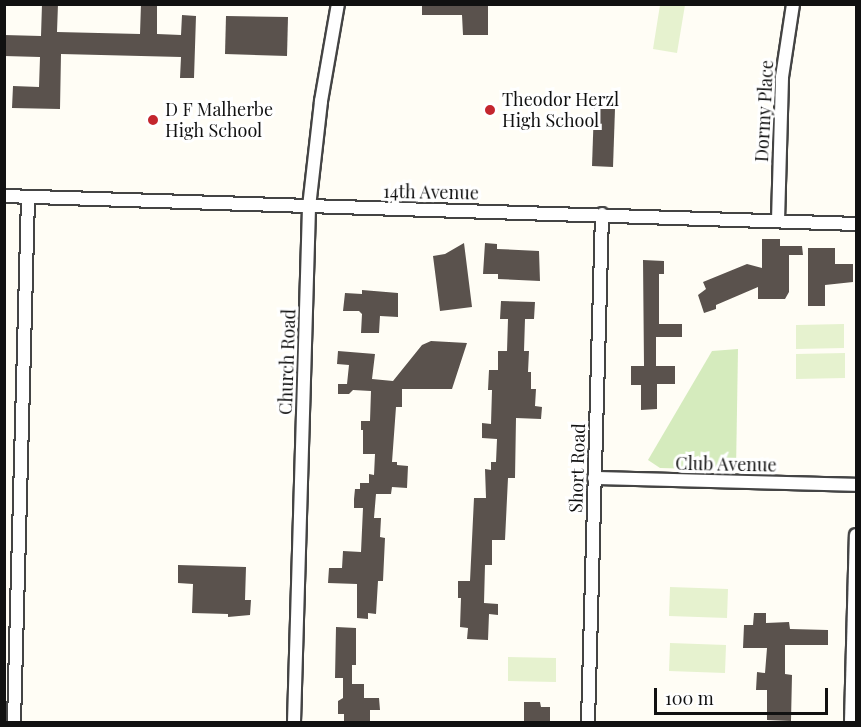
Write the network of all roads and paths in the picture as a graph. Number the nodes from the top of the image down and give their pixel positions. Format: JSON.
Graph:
{"nodes":[{"id":1,"x":338,"y":4,"type":"edge"},
{"id":2,"x":793,"y":4,"type":"edge"},
{"id":3,"x":4,"y":196,"type":"edge"},
{"id":4,"x":28,"y":197,"type":"junction"},
{"id":5,"x":309,"y":207,"type":"junction"},
{"id":6,"x":602,"y":214,"type":"junction"},
{"id":7,"x":778,"y":221,"type":"junction"},
{"id":8,"x":856,"y":224,"type":"edge"},
{"id":9,"x":594,"y":478,"type":"junction"},
{"id":10,"x":856,"y":485,"type":"edge"},
{"id":11,"x":856,"y":535,"type":"edge"},
{"id":12,"x":14,"y":723,"type":"edge"},
{"id":13,"x":294,"y":723,"type":"edge"},
{"id":14,"x":588,"y":723,"type":"edge"},
{"id":15,"x":851,"y":723,"type":"edge"}],
"edges":[{"from":1,"to":5,"type":"street","name":"Church Road"},
{"from":2,"to":7,"type":"street","name":"Dormy Place"},
{"from":3,"to":4,"type":"street","name":"14th Avenue"},
{"from":4,"to":5,"type":"street","name":"14th Avenue"},
{"from":4,"to":12,"type":"street"},
{"from":5,"to":6,"type":"street","name":"14th Avenue"},
{"from":5,"to":13,"type":"street","name":"Church Road"},
{"from":6,"to":7,"type":"street","name":"14th Avenue"},
{"from":6,"to":9,"type":"street","name":"Short Road"},
{"from":7,"to":8,"type":"street","name":"14th Avenue"},
{"from":9,"to":10,"type":"street","name":"Club Avenue"},
{"from":9,"to":14,"type":"street","name":"Short Road"},
{"from":11,"to":15,"type":"street"}]}
